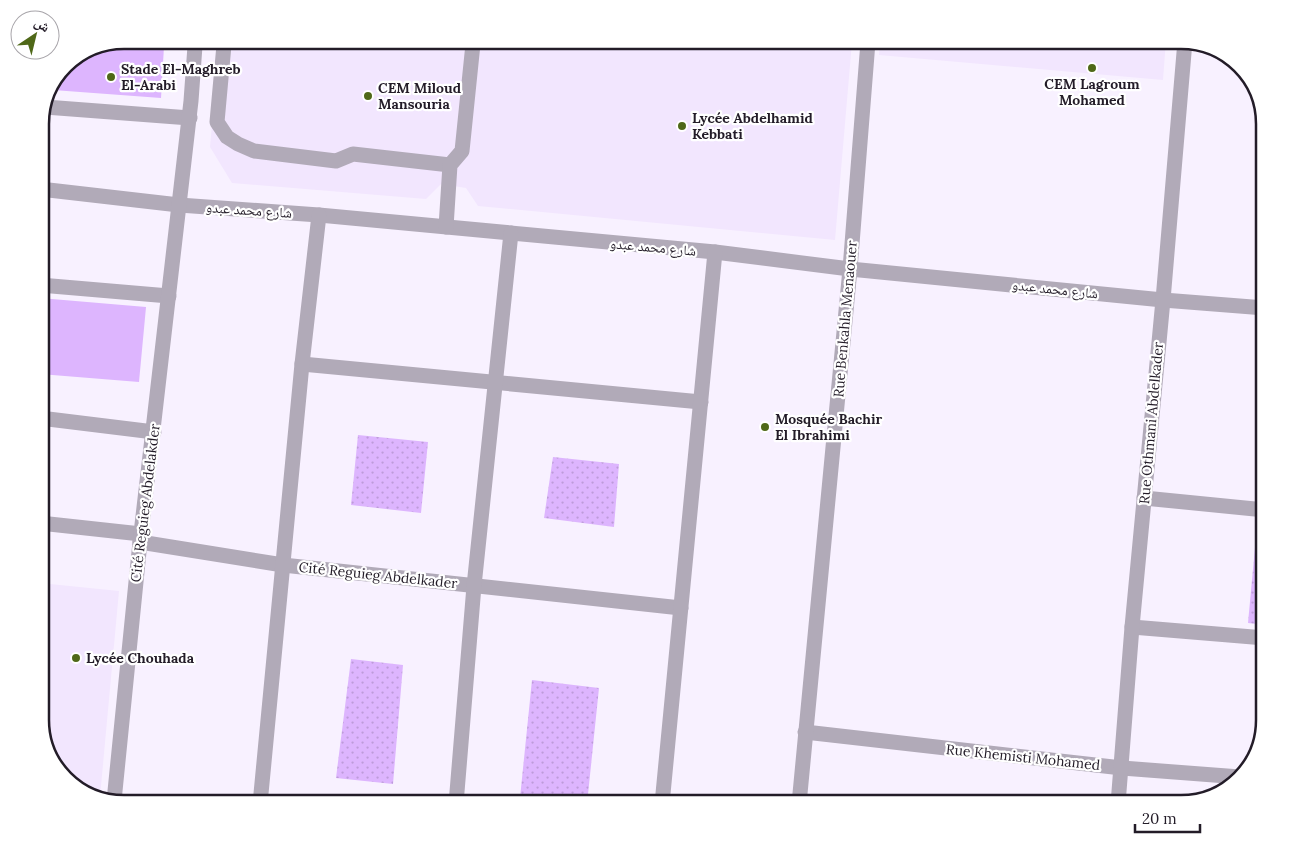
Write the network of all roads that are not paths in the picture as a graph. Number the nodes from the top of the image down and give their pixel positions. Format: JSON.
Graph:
{"nodes":[{"id":1,"x":195,"y":49,"type":"edge"},
{"id":2,"x":224,"y":49,"type":"edge"},
{"id":3,"x":472,"y":49,"type":"edge"},
{"id":4,"x":867,"y":49,"type":"edge"},
{"id":5,"x":1184,"y":49,"type":"edge"},
{"id":6,"x":51,"y":107,"type":"edge"},
{"id":7,"x":190,"y":118,"type":"junction"},
{"id":8,"x":450,"y":165,"type":"junction"},
{"id":9,"x":49,"y":190,"type":"edge"},
{"id":10,"x":179,"y":205,"type":"junction"},
{"id":11,"x":319,"y":215,"type":"junction"},
{"id":12,"x":446,"y":227,"type":"junction"},
{"id":13,"x":511,"y":233,"type":"junction"},
{"id":14,"x":715,"y":252,"type":"junction"},
{"id":15,"x":850,"y":269,"type":"junction"},
{"id":16,"x":49,"y":286,"type":"edge"},
{"id":17,"x":169,"y":296,"type":"junction"},
{"id":18,"x":1163,"y":300,"type":"junction"},
{"id":19,"x":1256,"y":307,"type":"edge"},
{"id":20,"x":302,"y":364,"type":"junction"},
{"id":21,"x":495,"y":382,"type":"junction"},
{"id":22,"x":701,"y":402,"type":"junction"},
{"id":23,"x":49,"y":419,"type":"edge"},
{"id":24,"x":154,"y":432,"type":"junction"},
{"id":25,"x":1144,"y":498,"type":"junction"},
{"id":26,"x":1256,"y":509,"type":"edge"},
{"id":27,"x":49,"y":523,"type":"edge"},
{"id":28,"x":140,"y":538,"type":"junction"},
{"id":29,"x":283,"y":565,"type":"junction"},
{"id":30,"x":474,"y":586,"type":"junction"},
{"id":31,"x":681,"y":608,"type":"junction"},
{"id":32,"x":1132,"y":627,"type":"junction"},
{"id":33,"x":1256,"y":637,"type":"edge"},
{"id":34,"x":805,"y":732,"type":"junction"},
{"id":35,"x":1122,"y":768,"type":"junction"},
{"id":36,"x":1231,"y":776,"type":"edge"},
{"id":37,"x":115,"y":795,"type":"edge"},
{"id":38,"x":261,"y":795,"type":"edge"},
{"id":39,"x":457,"y":795,"type":"edge"},
{"id":40,"x":663,"y":795,"type":"edge"},
{"id":41,"x":799,"y":795,"type":"edge"},
{"id":42,"x":1119,"y":795,"type":"edge"}],
"edges":[{"from":1,"to":7,"type":"street","name":"Cité Reguieg Abdelakder"},
{"from":2,"to":8,"type":"street"},
{"from":3,"to":8,"type":"street"},
{"from":4,"to":15,"type":"street","name":"Rue Benkahla Menaouer"},
{"from":5,"to":18,"type":"street","name":"Rue Othmani Abdelkader"},
{"from":6,"to":7,"type":"street"},
{"from":7,"to":10,"type":"street","name":"Cité Reguieg Abdelakder"},
{"from":8,"to":12,"type":"street"},
{"from":9,"to":10,"type":"street","name":"شارع محمد عبدو"},
{"from":10,"to":11,"type":"street","name":"شارع محمد عبدو"},
{"from":10,"to":17,"type":"street","name":"Cité Reguieg Abdelakder"},
{"from":11,"to":12,"type":"street","name":"شارع محمد عبدو"},
{"from":11,"to":20,"type":"street"},
{"from":12,"to":13,"type":"street","name":"شارع محمد عبدو"},
{"from":13,"to":14,"type":"street","name":"شارع محمد عبدو"},
{"from":13,"to":21,"type":"street"},
{"from":14,"to":15,"type":"street","name":"شارع محمد عبدو"},
{"from":14,"to":22,"type":"street"},
{"from":15,"to":18,"type":"street","name":"شارع محمد عبدو"},
{"from":15,"to":34,"type":"street","name":"Rue Benkahla Menaouer"},
{"from":16,"to":17,"type":"street"},
{"from":17,"to":24,"type":"street","name":"Cité Reguieg Abdelakder"},
{"from":18,"to":19,"type":"street","name":"شارع محمد عبدو"},
{"from":18,"to":25,"type":"street","name":"Rue Othmani Abdelkader"},
{"from":20,"to":21,"type":"street"},
{"from":20,"to":29,"type":"street"},
{"from":21,"to":22,"type":"street"},
{"from":21,"to":30,"type":"street"},
{"from":22,"to":31,"type":"street"},
{"from":23,"to":24,"type":"street"},
{"from":24,"to":28,"type":"street","name":"Cité Reguieg Abdelakder"},
{"from":25,"to":26,"type":"street"},
{"from":25,"to":32,"type":"street","name":"Rue Othmani Abdelkader"},
{"from":27,"to":28,"type":"street"},
{"from":28,"to":29,"type":"street"},
{"from":28,"to":37,"type":"street","name":"Cité Reguieg Abdelakder"},
{"from":29,"to":30,"type":"street","name":"Cité Reguieg Abdelkader"},
{"from":29,"to":38,"type":"street","name":"Cité Reguieg Abdelkader"},
{"from":30,"to":31,"type":"street","name":"Cité Reguieg Abdelkader"},
{"from":30,"to":39,"type":"street"},
{"from":31,"to":40,"type":"street"},
{"from":32,"to":33,"type":"street"},
{"from":32,"to":35,"type":"street","name":"Rue Othmani Abdelkader"},
{"from":34,"to":35,"type":"street","name":"Rue Khemisti Mohamed"},
{"from":34,"to":41,"type":"street","name":"Rue Benkahla Menaouer"},
{"from":35,"to":36,"type":"street","name":"Rue Khemisti Mohamed"},
{"from":35,"to":42,"type":"street","name":"Rue Othmani Abdelkader"}]}
